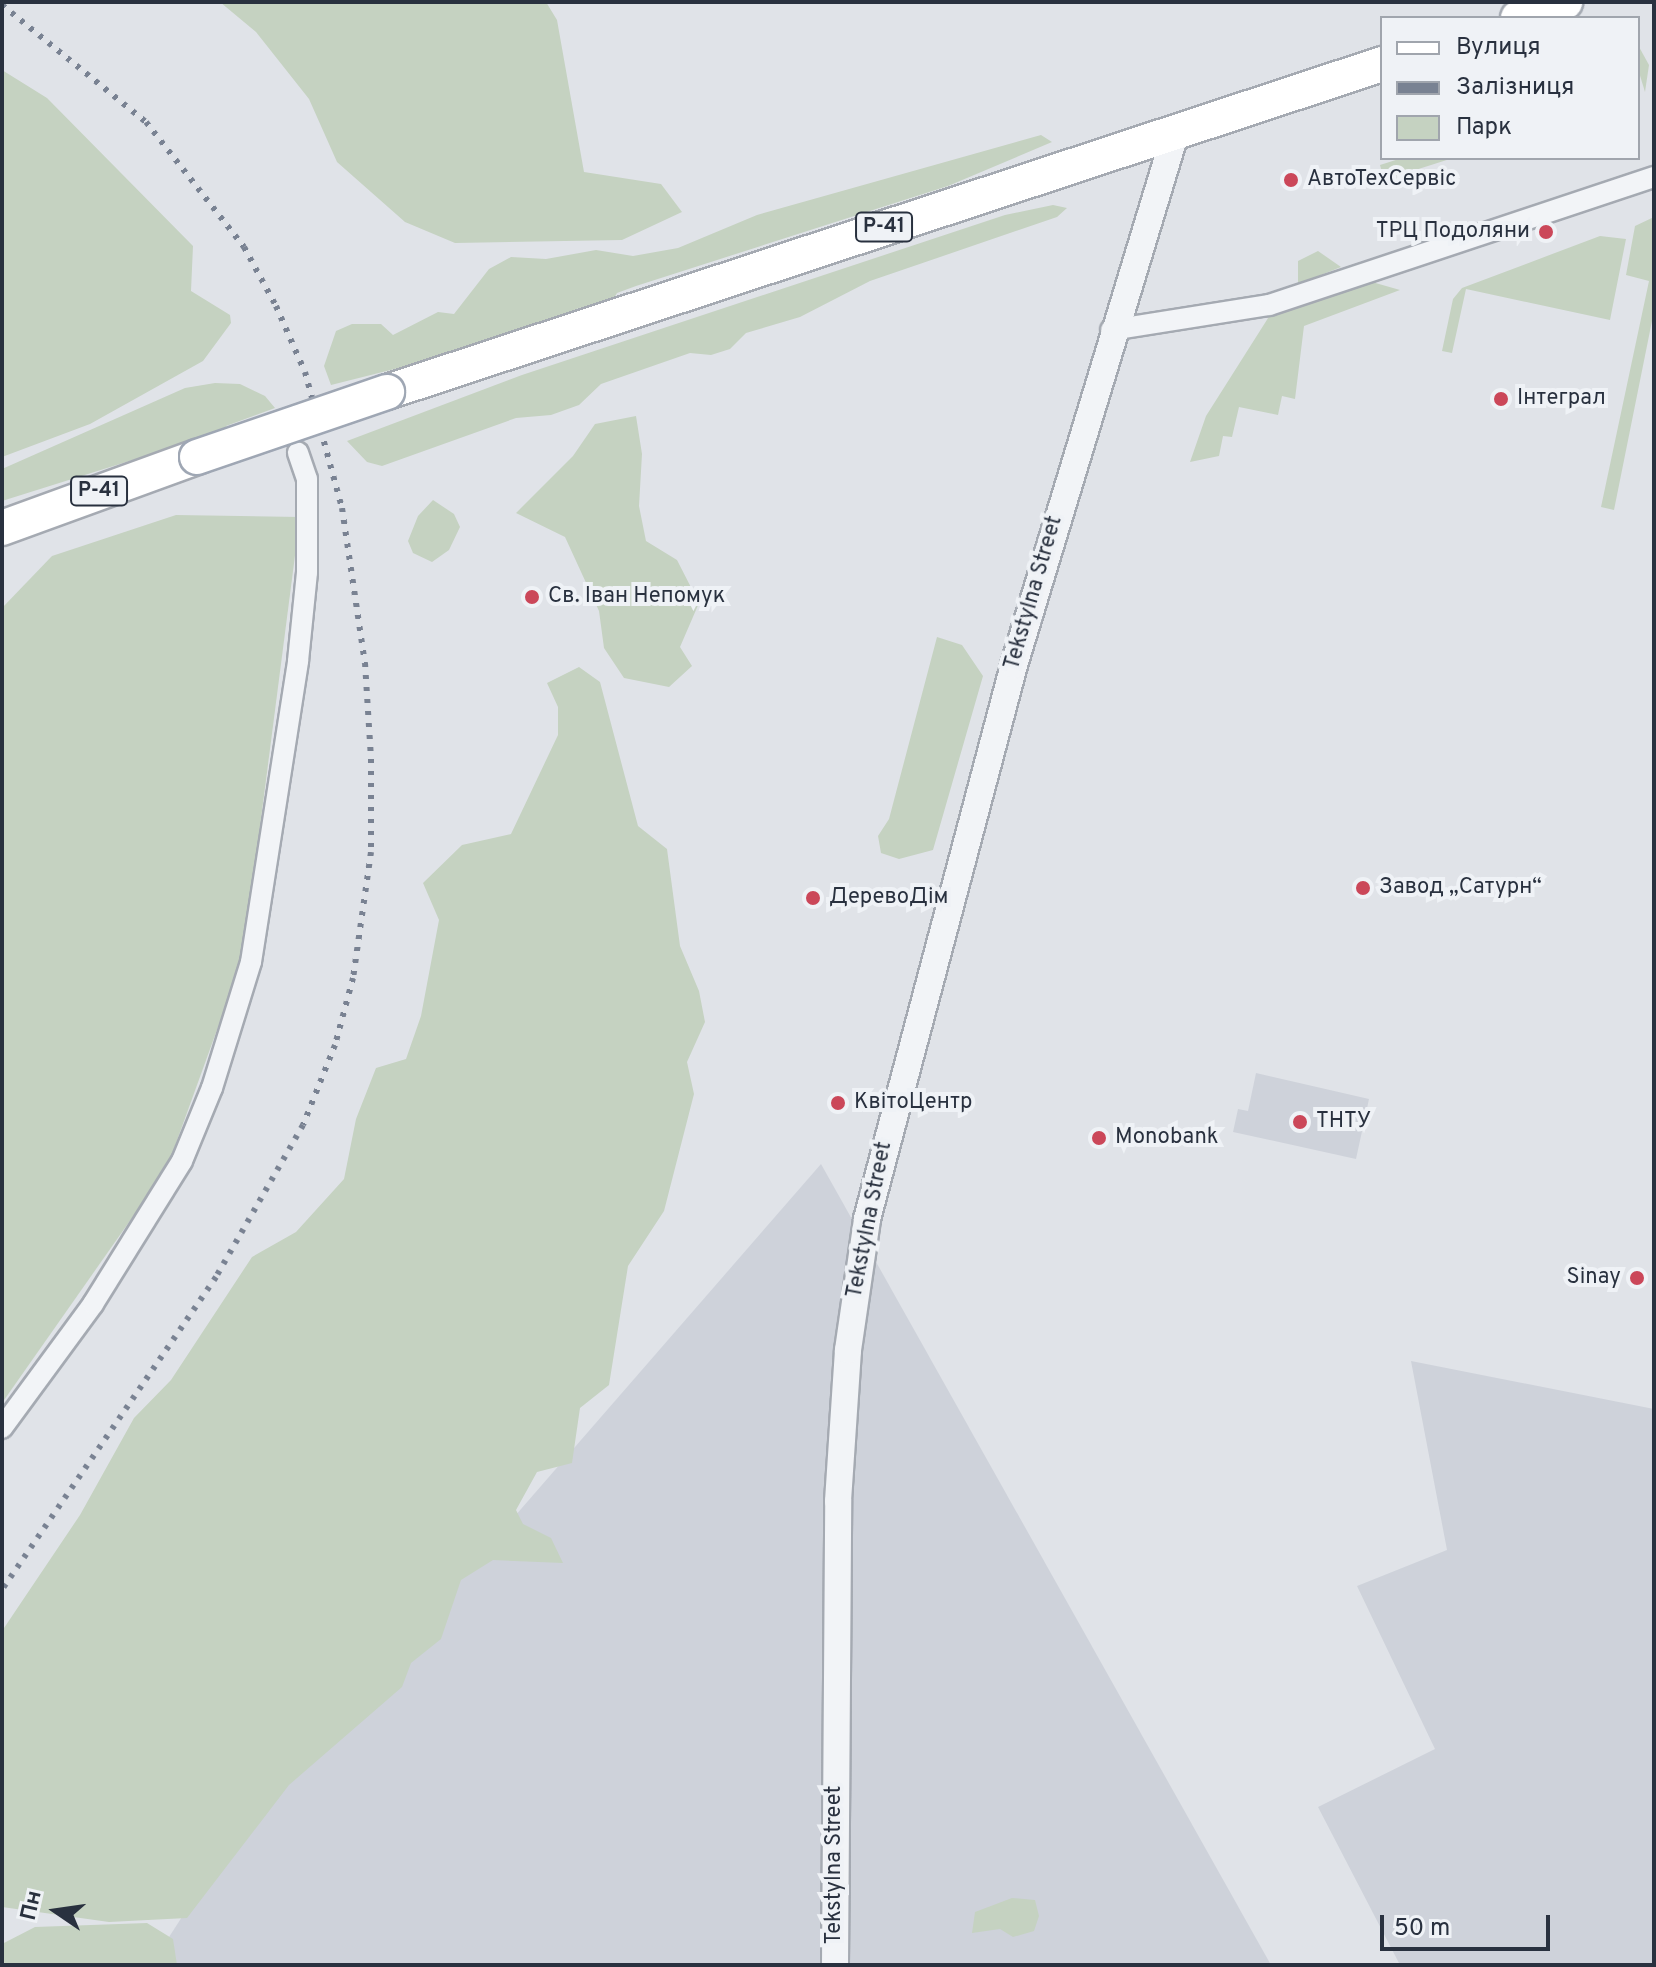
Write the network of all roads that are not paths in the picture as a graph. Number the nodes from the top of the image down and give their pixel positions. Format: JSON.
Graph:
{"nodes":[{"id":1,"x":1565,"y":2,"type":"edge"},
{"id":2,"x":1524,"y":16,"type":"edge"},
{"id":3,"x":1380,"y":65,"type":"edge"},
{"id":4,"x":1176,"y":131,"type":"junction"},
{"id":5,"x":1654,"y":177,"type":"edge"},
{"id":6,"x":1111,"y":330,"type":"junction"},
{"id":7,"x":298,"y":453,"type":"dead end"},
{"id":8,"x":2,"y":528,"type":"edge"},
{"id":9,"x":2,"y":1428,"type":"edge"},
{"id":10,"x":835,"y":1965,"type":"edge"}],
"edges":[{"from":1,"to":2,"type":"main road"},
{"from":3,"to":4,"type":"main road","number":"Р-41"},
{"from":4,"to":6,"type":"street","name":"Tekstylna Street"},
{"from":4,"to":8,"type":"main road","number":"Р-41","bridge":true},
{"from":5,"to":6,"type":"street"},
{"from":6,"to":10,"type":"street","name":"Tekstylna Street"},
{"from":7,"to":9,"type":"street"}]}
